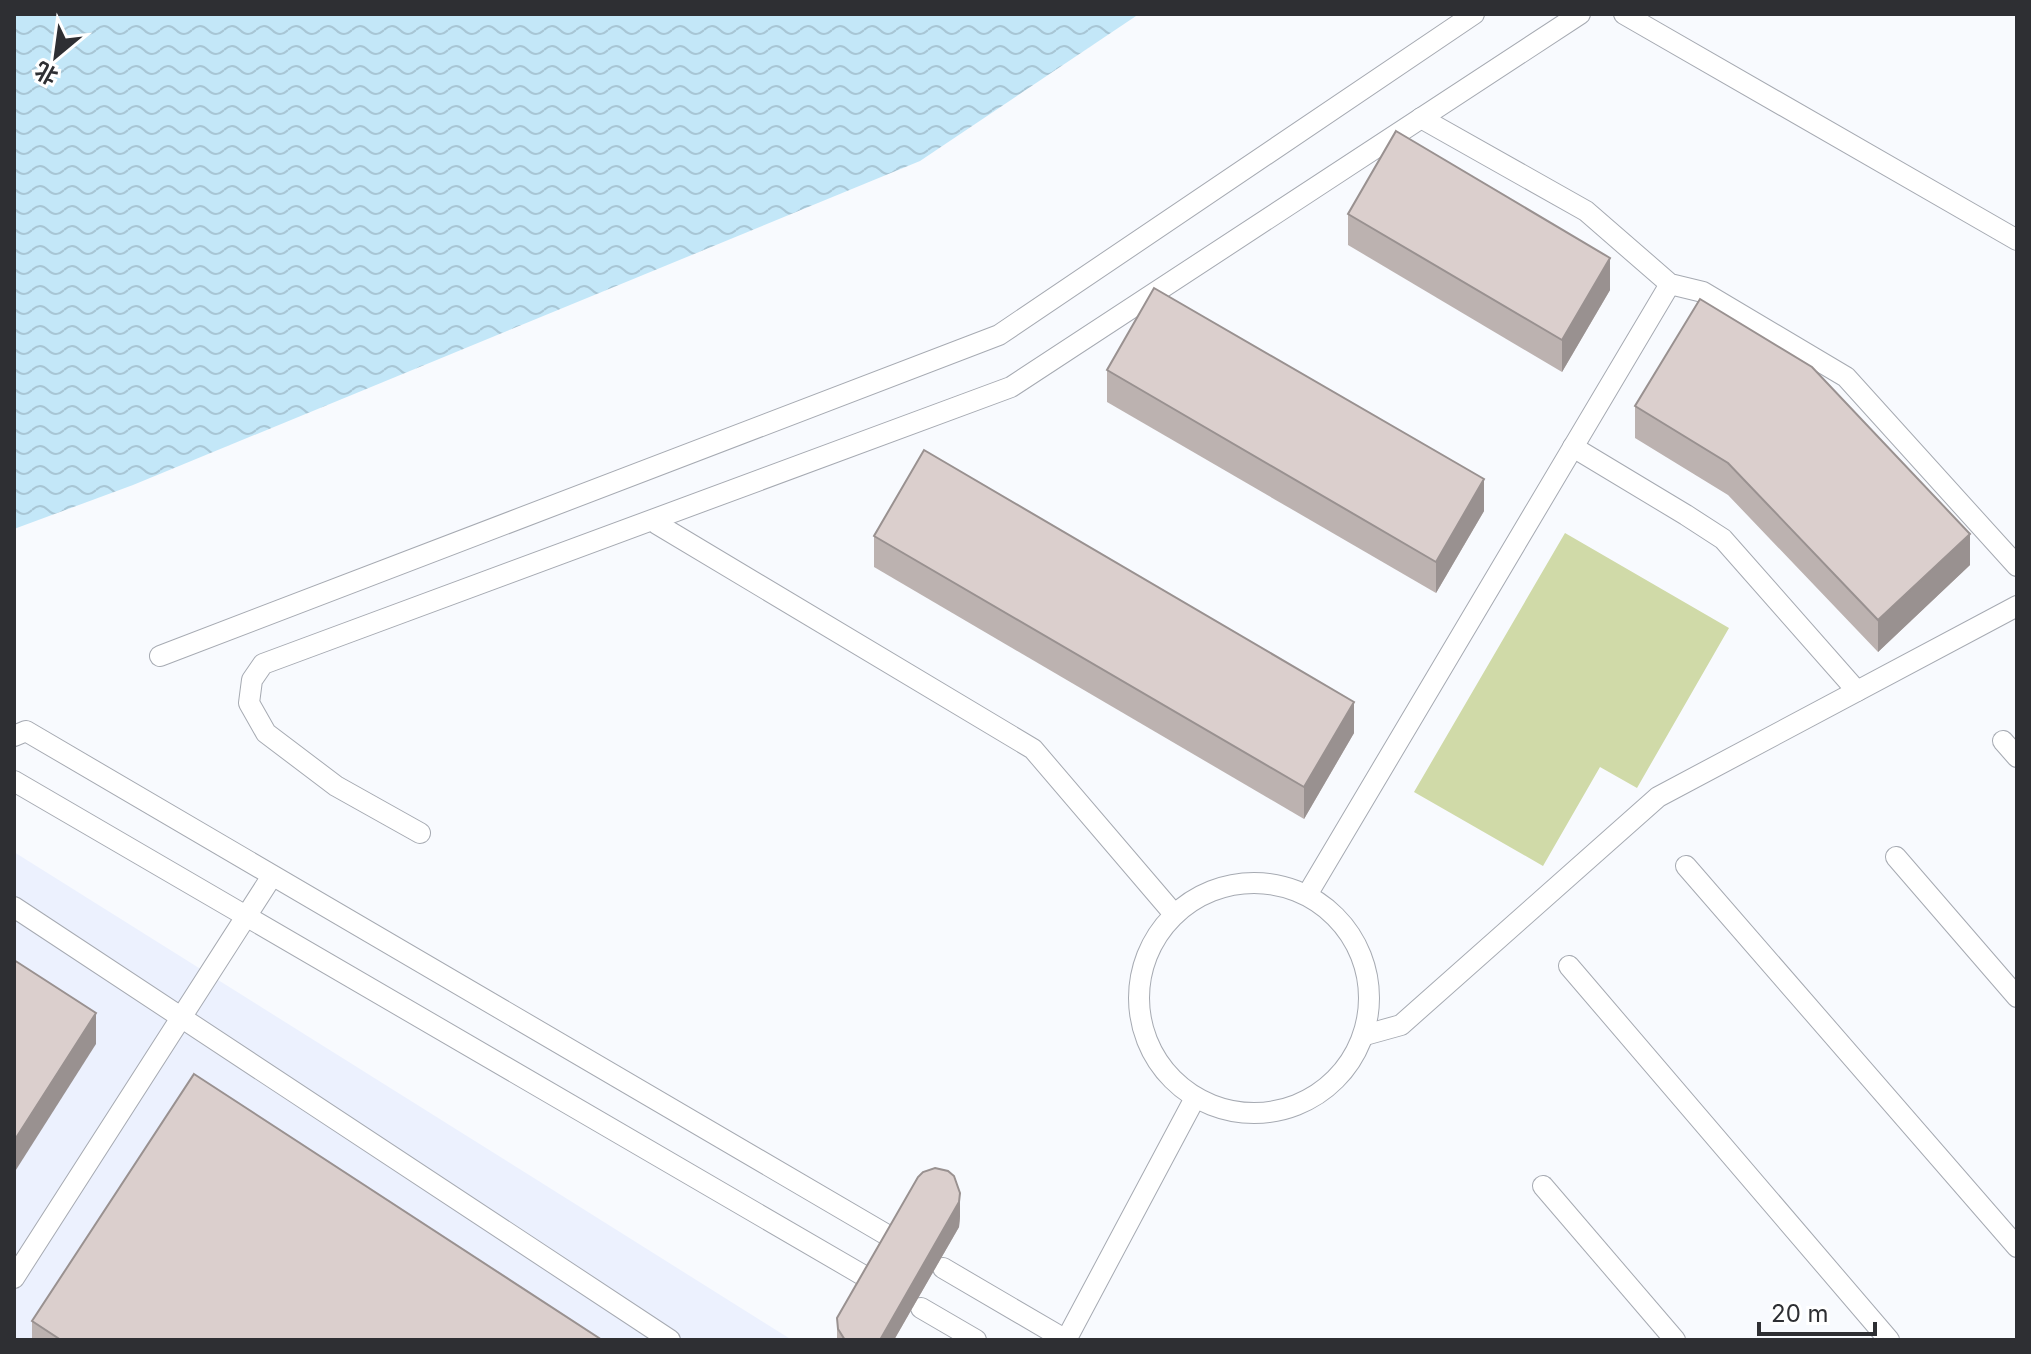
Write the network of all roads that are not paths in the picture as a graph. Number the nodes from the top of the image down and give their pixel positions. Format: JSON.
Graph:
{"nodes":[{"id":1,"x":1474,"y":14,"type":"edge"},
{"id":2,"x":1580,"y":14,"type":"edge"},
{"id":3,"x":1624,"y":14,"type":"edge"},
{"id":4,"x":1421,"y":118,"type":"junction"},
{"id":5,"x":2017,"y":240,"type":"edge"},
{"id":6,"x":1670,"y":284,"type":"junction"},
{"id":7,"x":1573,"y":447,"type":"junction"},
{"id":8,"x":657,"y":524,"type":"dead end"},
{"id":9,"x":2017,"y":566,"type":"edge"},
{"id":10,"x":2017,"y":606,"type":"edge"},
{"id":11,"x":160,"y":656,"type":"dead end"},
{"id":12,"x":1857,"y":691,"type":"junction"},
{"id":13,"x":20,"y":734,"type":"edge"},
{"id":14,"x":2003,"y":741,"type":"dead end"},
{"id":15,"x":2017,"y":757,"type":"edge"},
{"id":16,"x":14,"y":781,"type":"edge"},
{"id":17,"x":420,"y":833,"type":"dead end"},
{"id":18,"x":1896,"y":857,"type":"dead end"},
{"id":19,"x":1686,"y":866,"type":"dead end"},
{"id":20,"x":272,"y":876,"type":"junction"},
{"id":21,"x":1307,"y":895,"type":"junction"},
{"id":22,"x":14,"y":907,"type":"edge"},
{"id":23,"x":1174,"y":914,"type":"junction"},
{"id":24,"x":246,"y":916,"type":"junction"},
{"id":25,"x":1569,"y":966,"type":"dead end"},
{"id":26,"x":2017,"y":997,"type":"edge"},
{"id":27,"x":181,"y":1017,"type":"junction"},
{"id":28,"x":1365,"y":1035,"type":"junction"},
{"id":29,"x":1195,"y":1098,"type":"junction"},
{"id":30,"x":1543,"y":1186,"type":"dead end"},
{"id":31,"x":887,"y":1235,"type":"edge"},
{"id":32,"x":2017,"y":1247,"type":"edge"},
{"id":33,"x":943,"y":1268,"type":"dead end"},
{"id":34,"x":866,"y":1277,"type":"edge"},
{"id":35,"x":14,"y":1278,"type":"edge"},
{"id":36,"x":921,"y":1308,"type":"dead end"},
{"id":37,"x":670,"y":1340,"type":"edge"},
{"id":38,"x":976,"y":1340,"type":"edge"},
{"id":39,"x":1066,"y":1340,"type":"edge"},
{"id":40,"x":1675,"y":1340,"type":"edge"},
{"id":41,"x":1889,"y":1340,"type":"edge"}],
"edges":[{"from":1,"to":11,"type":"lane"},
{"from":2,"to":4,"type":"lane"},
{"from":3,"to":5,"type":"lane"},
{"from":4,"to":6,"type":"lane"},
{"from":4,"to":17,"type":"lane"},
{"from":6,"to":7,"type":"lane"},
{"from":6,"to":9,"type":"lane"},
{"from":7,"to":12,"type":"lane"},
{"from":7,"to":21,"type":"lane"},
{"from":8,"to":23,"type":"lane"},
{"from":10,"to":12,"type":"lane"},
{"from":12,"to":28,"type":"lane"},
{"from":13,"to":20,"type":"lane"},
{"from":14,"to":15,"type":"lane"},
{"from":16,"to":24,"type":"lane"},
{"from":18,"to":26,"type":"lane"},
{"from":19,"to":32,"type":"lane"},
{"from":20,"to":24,"type":"lane"},
{"from":20,"to":31,"type":"lane"},
{"from":21,"to":23,"type":"lane"},
{"from":21,"to":28,"type":"lane"},
{"from":22,"to":27,"type":"lane"},
{"from":23,"to":29,"type":"lane"},
{"from":24,"to":27,"type":"lane"},
{"from":24,"to":34,"type":"lane"},
{"from":25,"to":41,"type":"lane"},
{"from":27,"to":35,"type":"lane"},
{"from":27,"to":37,"type":"lane"},
{"from":28,"to":29,"type":"lane"},
{"from":29,"to":39,"type":"lane"},
{"from":30,"to":40,"type":"lane"},
{"from":33,"to":39,"type":"lane"},
{"from":36,"to":38,"type":"lane"}]}
